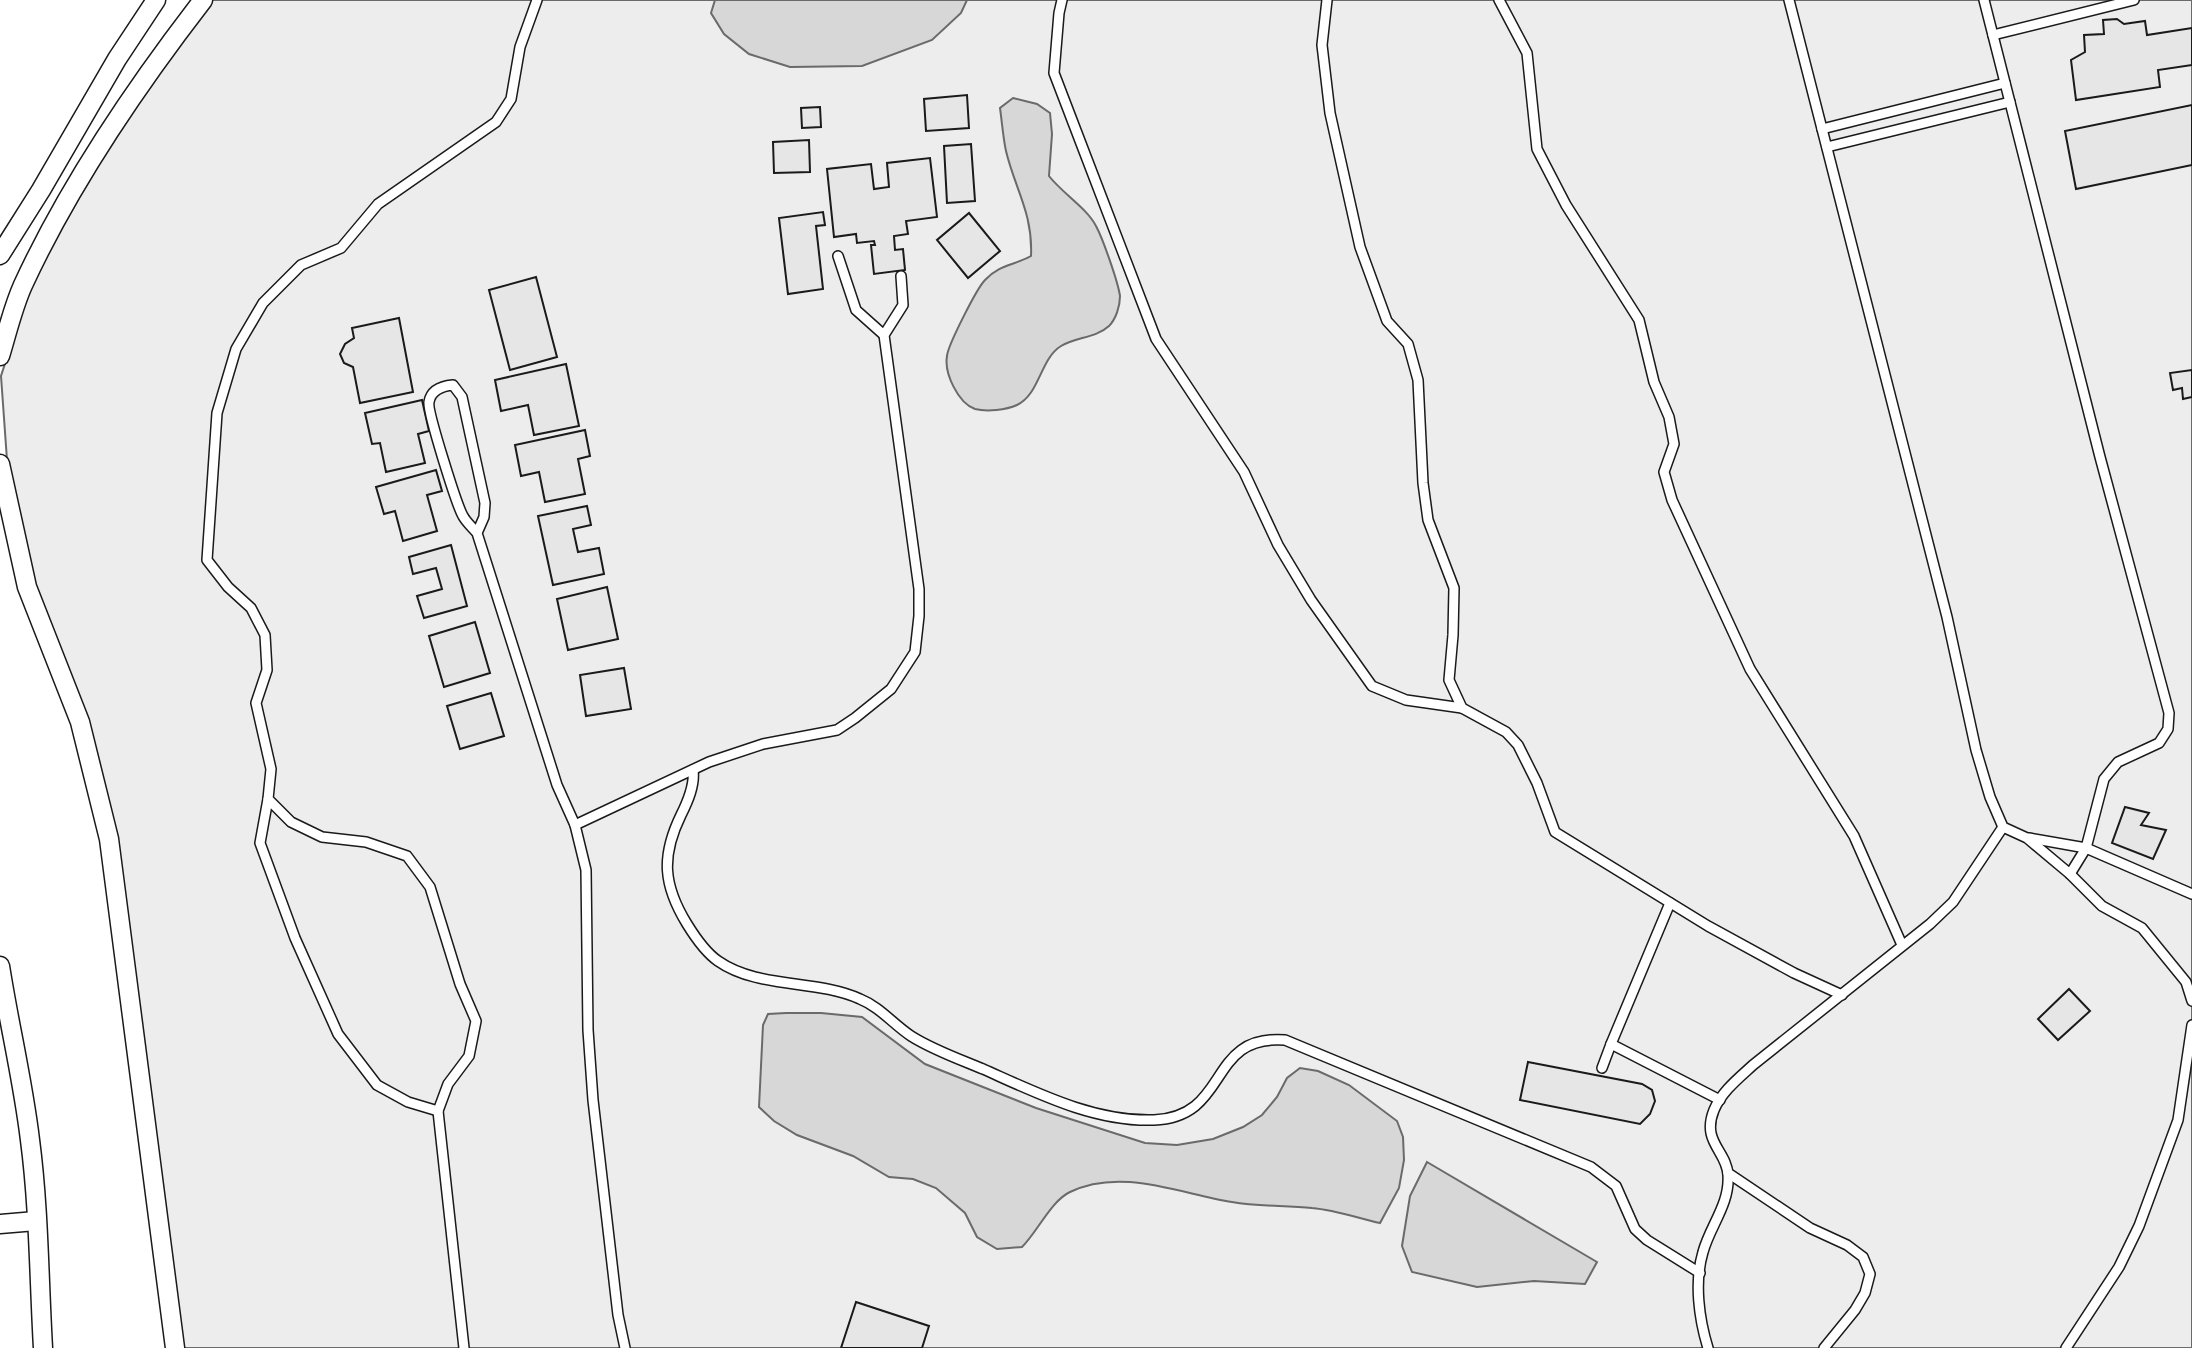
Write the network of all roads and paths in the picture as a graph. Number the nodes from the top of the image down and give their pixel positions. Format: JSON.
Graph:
{"nodes":[{"id":1,"x":156,"y":0,"type":"edge"},
{"id":2,"x":204,"y":0,"type":"edge"},
{"id":3,"x":537,"y":0,"type":"edge"},
{"id":4,"x":1062,"y":0,"type":"edge"},
{"id":5,"x":1327,"y":0,"type":"edge"},
{"id":6,"x":1499,"y":0,"type":"edge"},
{"id":7,"x":1789,"y":0,"type":"edge"},
{"id":8,"x":1984,"y":0,"type":"edge"},
{"id":9,"x":2134,"y":0,"type":"edge"},
{"id":10,"x":1993,"y":36,"type":"junction"},
{"id":11,"x":2005,"y":83,"type":"junction"},
{"id":12,"x":2010,"y":103,"type":"junction"},
{"id":13,"x":1822,"y":129,"type":"junction"},
{"id":14,"x":1827,"y":148,"type":"junction"},
{"id":15,"x":0,"y":255,"type":"edge"},
{"id":16,"x":838,"y":256,"type":"dead end"},
{"id":17,"x":901,"y":276,"type":"dead end"},
{"id":18,"x":884,"y":335,"type":"junction"},
{"id":19,"x":0,"y":356,"type":"edge"},
{"id":20,"x":0,"y":464,"type":"edge"},
{"id":21,"x":477,"y":533,"type":"junction"},
{"id":22,"x":1462,"y":708,"type":"junction"},
{"id":23,"x":693,"y":770,"type":"junction"},
{"id":24,"x":268,"y":799,"type":"junction"},
{"id":25,"x":575,"y":825,"type":"junction"},
{"id":26,"x":2003,"y":827,"type":"junction"},
{"id":27,"x":2027,"y":838,"type":"junction"},
{"id":28,"x":2086,"y":848,"type":"junction"},
{"id":29,"x":2070,"y":874,"type":"junction"},
{"id":30,"x":2192,"y":894,"type":"edge"},
{"id":31,"x":1671,"y":902,"type":"junction"},
{"id":32,"x":1902,"y":944,"type":"junction"},
{"id":33,"x":0,"y":966,"type":"edge"},
{"id":34,"x":1842,"y":995,"type":"junction"},
{"id":35,"x":2192,"y":1000,"type":"edge"},
{"id":36,"x":2192,"y":1025,"type":"edge"},
{"id":37,"x":1611,"y":1044,"type":"junction"},
{"id":38,"x":1602,"y":1068,"type":"dead end"},
{"id":39,"x":1720,"y":1100,"type":"junction"},
{"id":40,"x":439,"y":1111,"type":"junction"},
{"id":41,"x":1728,"y":1173,"type":"junction"},
{"id":42,"x":36,"y":1221,"type":"junction"},
{"id":43,"x":0,"y":1224,"type":"edge"},
{"id":44,"x":1700,"y":1272,"type":"junction"},
{"id":45,"x":43,"y":1348,"type":"edge"},
{"id":46,"x":175,"y":1348,"type":"edge"},
{"id":47,"x":464,"y":1348,"type":"edge"},
{"id":48,"x":625,"y":1348,"type":"edge"},
{"id":49,"x":1707,"y":1348,"type":"edge"},
{"id":50,"x":1824,"y":1348,"type":"edge"},
{"id":51,"x":2066,"y":1348,"type":"edge"}],
"edges":[{"from":1,"to":15,"type":"street"},
{"from":2,"to":19,"type":"street"},
{"from":3,"to":24,"type":"lane"},
{"from":4,"to":22,"type":"lane"},
{"from":5,"to":22,"type":"lane"},
{"from":6,"to":32,"type":"lane"},
{"from":7,"to":13,"type":"lane"},
{"from":8,"to":10,"type":"lane"},
{"from":9,"to":10,"type":"lane"},
{"from":10,"to":11,"type":"lane"},
{"from":11,"to":12,"type":"lane"},
{"from":11,"to":13,"type":"lane"},
{"from":12,"to":14,"type":"lane"},
{"from":12,"to":28,"type":"lane"},
{"from":13,"to":14,"type":"lane"},
{"from":14,"to":26,"type":"lane"},
{"from":16,"to":18,"type":"lane"},
{"from":17,"to":18,"type":"lane"},
{"from":18,"to":23,"type":"lane"},
{"from":20,"to":46,"type":"street"},
{"from":21,"to":21,"type":"lane"},
{"from":21,"to":25,"type":"lane"},
{"from":22,"to":31,"type":"lane"},
{"from":23,"to":25,"type":"lane"},
{"from":23,"to":44,"type":"lane"},
{"from":24,"to":40,"type":"lane"},
{"from":24,"to":40,"type":"lane"},
{"from":25,"to":48,"type":"lane"},
{"from":26,"to":27,"type":"lane"},
{"from":26,"to":32,"type":"lane"},
{"from":27,"to":28,"type":"lane"},
{"from":27,"to":29,"type":"lane"},
{"from":28,"to":29,"type":"lane"},
{"from":28,"to":30,"type":"lane"},
{"from":29,"to":35,"type":"lane"},
{"from":31,"to":34,"type":"lane"},
{"from":31,"to":37,"type":"lane"},
{"from":32,"to":34,"type":"lane"},
{"from":33,"to":42,"type":"street"},
{"from":34,"to":39,"type":"lane"},
{"from":36,"to":51,"type":"lane"},
{"from":37,"to":38,"type":"lane"},
{"from":37,"to":39,"type":"lane"},
{"from":39,"to":41,"type":"lane"},
{"from":40,"to":47,"type":"lane"},
{"from":41,"to":44,"type":"lane"},
{"from":41,"to":50,"type":"lane"},
{"from":42,"to":43,"type":"street"},
{"from":42,"to":45,"type":"street"},
{"from":44,"to":49,"type":"lane"}]}
